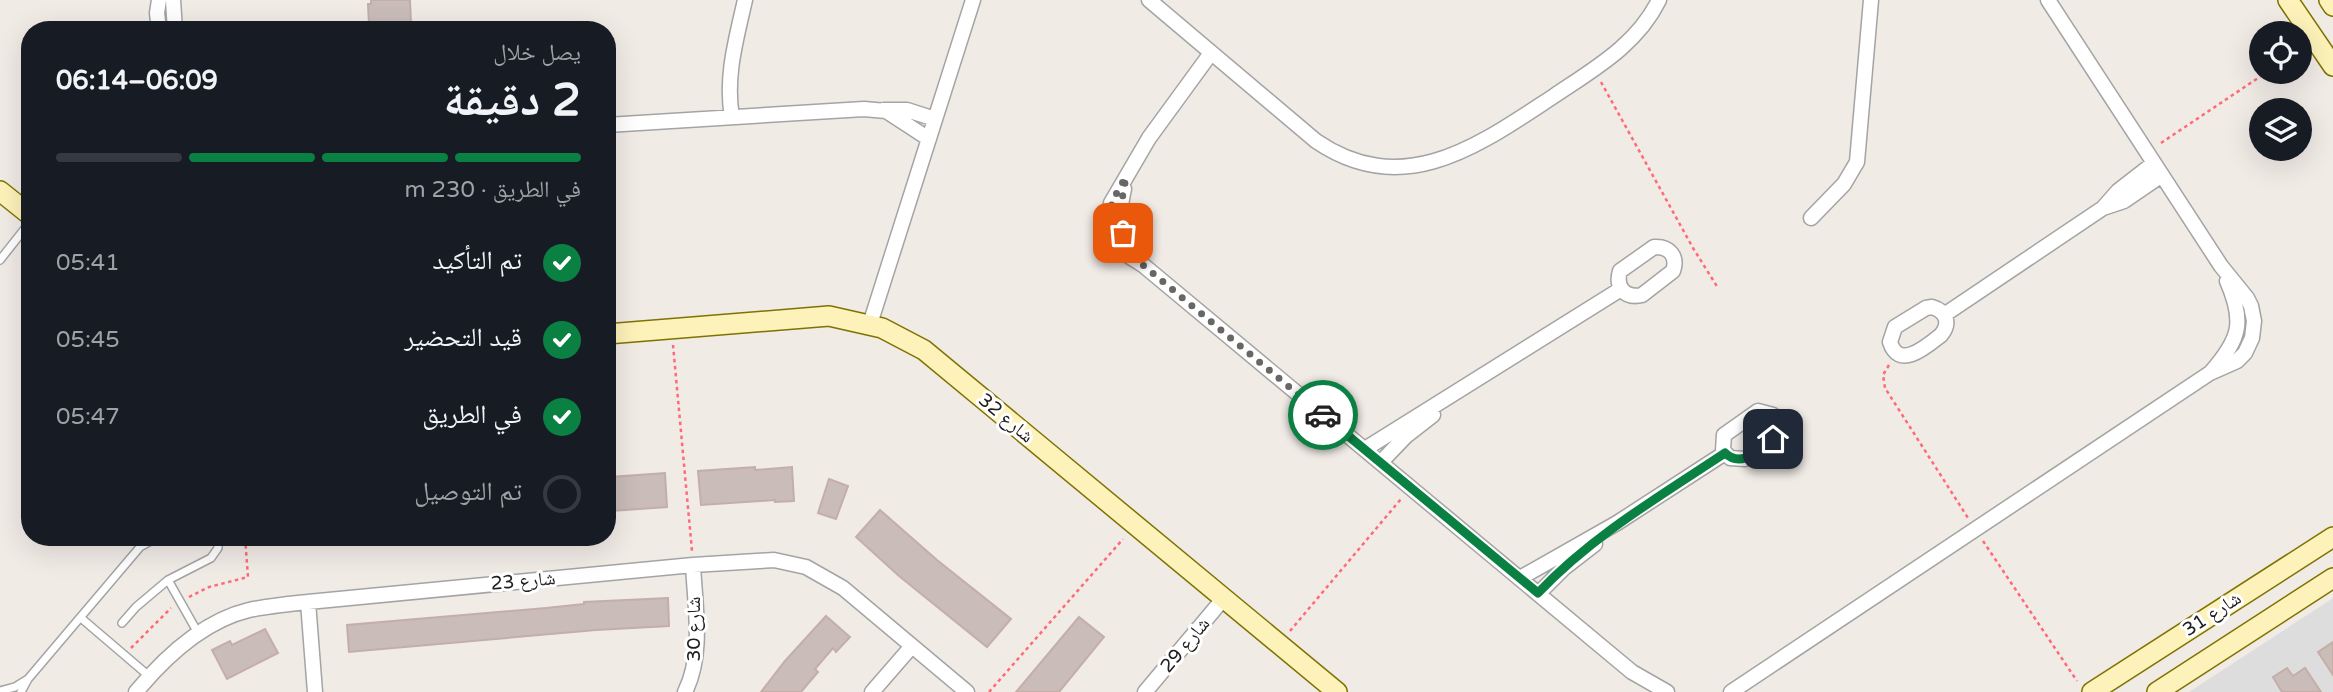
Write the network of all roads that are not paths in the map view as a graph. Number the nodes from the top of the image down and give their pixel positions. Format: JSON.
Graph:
{"nodes":[{"id":1,"x":159,"y":0,"type":"edge"},
{"id":2,"x":173,"y":0,"type":"edge"},
{"id":3,"x":745,"y":0,"type":"edge"},
{"id":4,"x":974,"y":0,"type":"edge"},
{"id":5,"x":1149,"y":0,"type":"edge"},
{"id":6,"x":1659,"y":0,"type":"edge"},
{"id":7,"x":1871,"y":0,"type":"edge"},
{"id":8,"x":2048,"y":0,"type":"edge"},
{"id":9,"x":2288,"y":0,"type":"edge"},
{"id":10,"x":2329,"y":0,"type":"edge"},
{"id":11,"x":2333,"y":6,"type":"edge"},
{"id":12,"x":158,"y":21,"type":"edge"},
{"id":13,"x":174,"y":21,"type":"edge"},
{"id":14,"x":1211,"y":53,"type":"junction"},
{"id":15,"x":2333,"y":66,"type":"edge"},
{"id":16,"x":885,"y":111,"type":"junction"},
{"id":17,"x":732,"y":117,"type":"junction"},
{"id":18,"x":935,"y":119,"type":"junction"},
{"id":19,"x":616,"y":124,"type":"edge"},
{"id":20,"x":929,"y":139,"type":"junction"},
{"id":21,"x":2154,"y":164,"type":"junction"},
{"id":22,"x":0,"y":191,"type":"edge"},
{"id":23,"x":21,"y":208,"type":"edge"},
{"id":24,"x":1811,"y":218,"type":"dead end"},
{"id":25,"x":21,"y":233,"type":"edge"},
{"id":26,"x":0,"y":260,"type":"edge"},
{"id":27,"x":1621,"y":289,"type":"dead end"},
{"id":28,"x":1944,"y":315,"type":"dead end"},
{"id":29,"x":870,"y":324,"type":"junction"},
{"id":30,"x":616,"y":333,"type":"edge"},
{"id":31,"x":1460,"y":391,"type":"junction"},
{"id":32,"x":1365,"y":449,"type":"junction"},
{"id":33,"x":1725,"y":453,"type":"dead end"},
{"id":34,"x":1381,"y":462,"type":"junction"},
{"id":35,"x":1617,"y":523,"type":"junction"},
{"id":36,"x":2333,"y":537,"type":"edge"},
{"id":37,"x":218,"y":546,"type":"edge"},
{"id":38,"x":140,"y":547,"type":"edge"},
{"id":39,"x":693,"y":565,"type":"junction"},
{"id":40,"x":1520,"y":578,"type":"junction"},
{"id":41,"x":2333,"y":578,"type":"edge"},
{"id":42,"x":168,"y":580,"type":"junction"},
{"id":43,"x":1538,"y":593,"type":"junction"},
{"id":44,"x":1224,"y":598,"type":"junction"},
{"id":45,"x":308,"y":602,"type":"junction"},
{"id":46,"x":80,"y":618,"type":"junction"},
{"id":47,"x":122,"y":624,"type":"dead end"},
{"id":48,"x":199,"y":634,"type":"junction"},
{"id":49,"x":912,"y":646,"type":"junction"},
{"id":50,"x":1632,"y":672,"type":"junction"},
{"id":51,"x":149,"y":676,"type":"junction"},
{"id":52,"x":29,"y":679,"type":"junction"},
{"id":53,"x":1330,"y":688,"type":"edge"},
{"id":54,"x":1736,"y":688,"type":"edge"},
{"id":55,"x":1,"y":691,"type":"edge"},
{"id":56,"x":22,"y":692,"type":"edge"},
{"id":57,"x":136,"y":692,"type":"edge"},
{"id":58,"x":315,"y":692,"type":"edge"},
{"id":59,"x":685,"y":692,"type":"edge"},
{"id":60,"x":872,"y":692,"type":"edge"},
{"id":61,"x":967,"y":692,"type":"edge"},
{"id":62,"x":1145,"y":692,"type":"edge"},
{"id":63,"x":1650,"y":692,"type":"edge"},
{"id":64,"x":1667,"y":692,"type":"edge"},
{"id":65,"x":1720,"y":692,"type":"edge"},
{"id":66,"x":2092,"y":692,"type":"edge"},
{"id":67,"x":2157,"y":692,"type":"edge"}],
"edges":[{"from":1,"to":12,"type":"street"},
{"from":2,"to":13,"type":"street"},
{"from":3,"to":17,"type":"street"},
{"from":4,"to":18,"type":"street"},
{"from":5,"to":14,"type":"street"},
{"from":6,"to":14,"type":"street"},
{"from":7,"to":24,"type":"street"},
{"from":8,"to":21,"type":"street"},
{"from":9,"to":15,"type":"street"},
{"from":10,"to":11,"type":"street"},
{"from":14,"to":32,"type":"street"},
{"from":16,"to":17,"type":"street"},
{"from":16,"to":18,"type":"street"},
{"from":16,"to":20,"type":"street"},
{"from":17,"to":19,"type":"street"},
{"from":18,"to":20,"type":"street"},
{"from":20,"to":29,"type":"street"},
{"from":21,"to":28,"type":"street"},
{"from":21,"to":54,"type":"street"},
{"from":22,"to":23,"type":"street"},
{"from":25,"to":26,"type":"lane"},
{"from":27,"to":31,"type":"street"},
{"from":29,"to":30,"type":"street","name":"شارع 32"},
{"from":29,"to":44,"type":"street","name":"شارع 32"},
{"from":31,"to":32,"type":"street"},
{"from":31,"to":34,"type":"street"},
{"from":32,"to":34,"type":"street"},
{"from":33,"to":35,"type":"street"},
{"from":34,"to":40,"type":"street"},
{"from":35,"to":40,"type":"street"},
{"from":35,"to":43,"type":"street"},
{"from":36,"to":66,"type":"street","name":"شارع 31"},
{"from":37,"to":42,"type":"lane"},
{"from":38,"to":46,"type":"lane"},
{"from":39,"to":45,"type":"street","name":"شارع 23"},
{"from":39,"to":49,"type":"street","name":"شارع 23"},
{"from":39,"to":59,"type":"street","name":"شارع 30"},
{"from":40,"to":43,"type":"street"},
{"from":41,"to":67,"type":"street","name":"شارع 31"},
{"from":42,"to":47,"type":"lane"},
{"from":42,"to":48,"type":"lane"},
{"from":43,"to":50,"type":"street"},
{"from":44,"to":53,"type":"street","name":"شارع 32"},
{"from":44,"to":62,"type":"street","name":"شارع 29"},
{"from":45,"to":48,"type":"street","name":"شارع 23"},
{"from":45,"to":58,"type":"street"},
{"from":46,"to":51,"type":"lane"},
{"from":46,"to":52,"type":"lane"},
{"from":48,"to":51,"type":"street","name":"شارع 23"},
{"from":49,"to":60,"type":"street"},
{"from":49,"to":61,"type":"street","name":"شارع 23"},
{"from":50,"to":63,"type":"street"},
{"from":50,"to":64,"type":"street"},
{"from":51,"to":57,"type":"street","name":"شارع 23"},
{"from":52,"to":55,"type":"lane"},
{"from":52,"to":56,"type":"lane"},
{"from":54,"to":65,"type":"street"}]}
